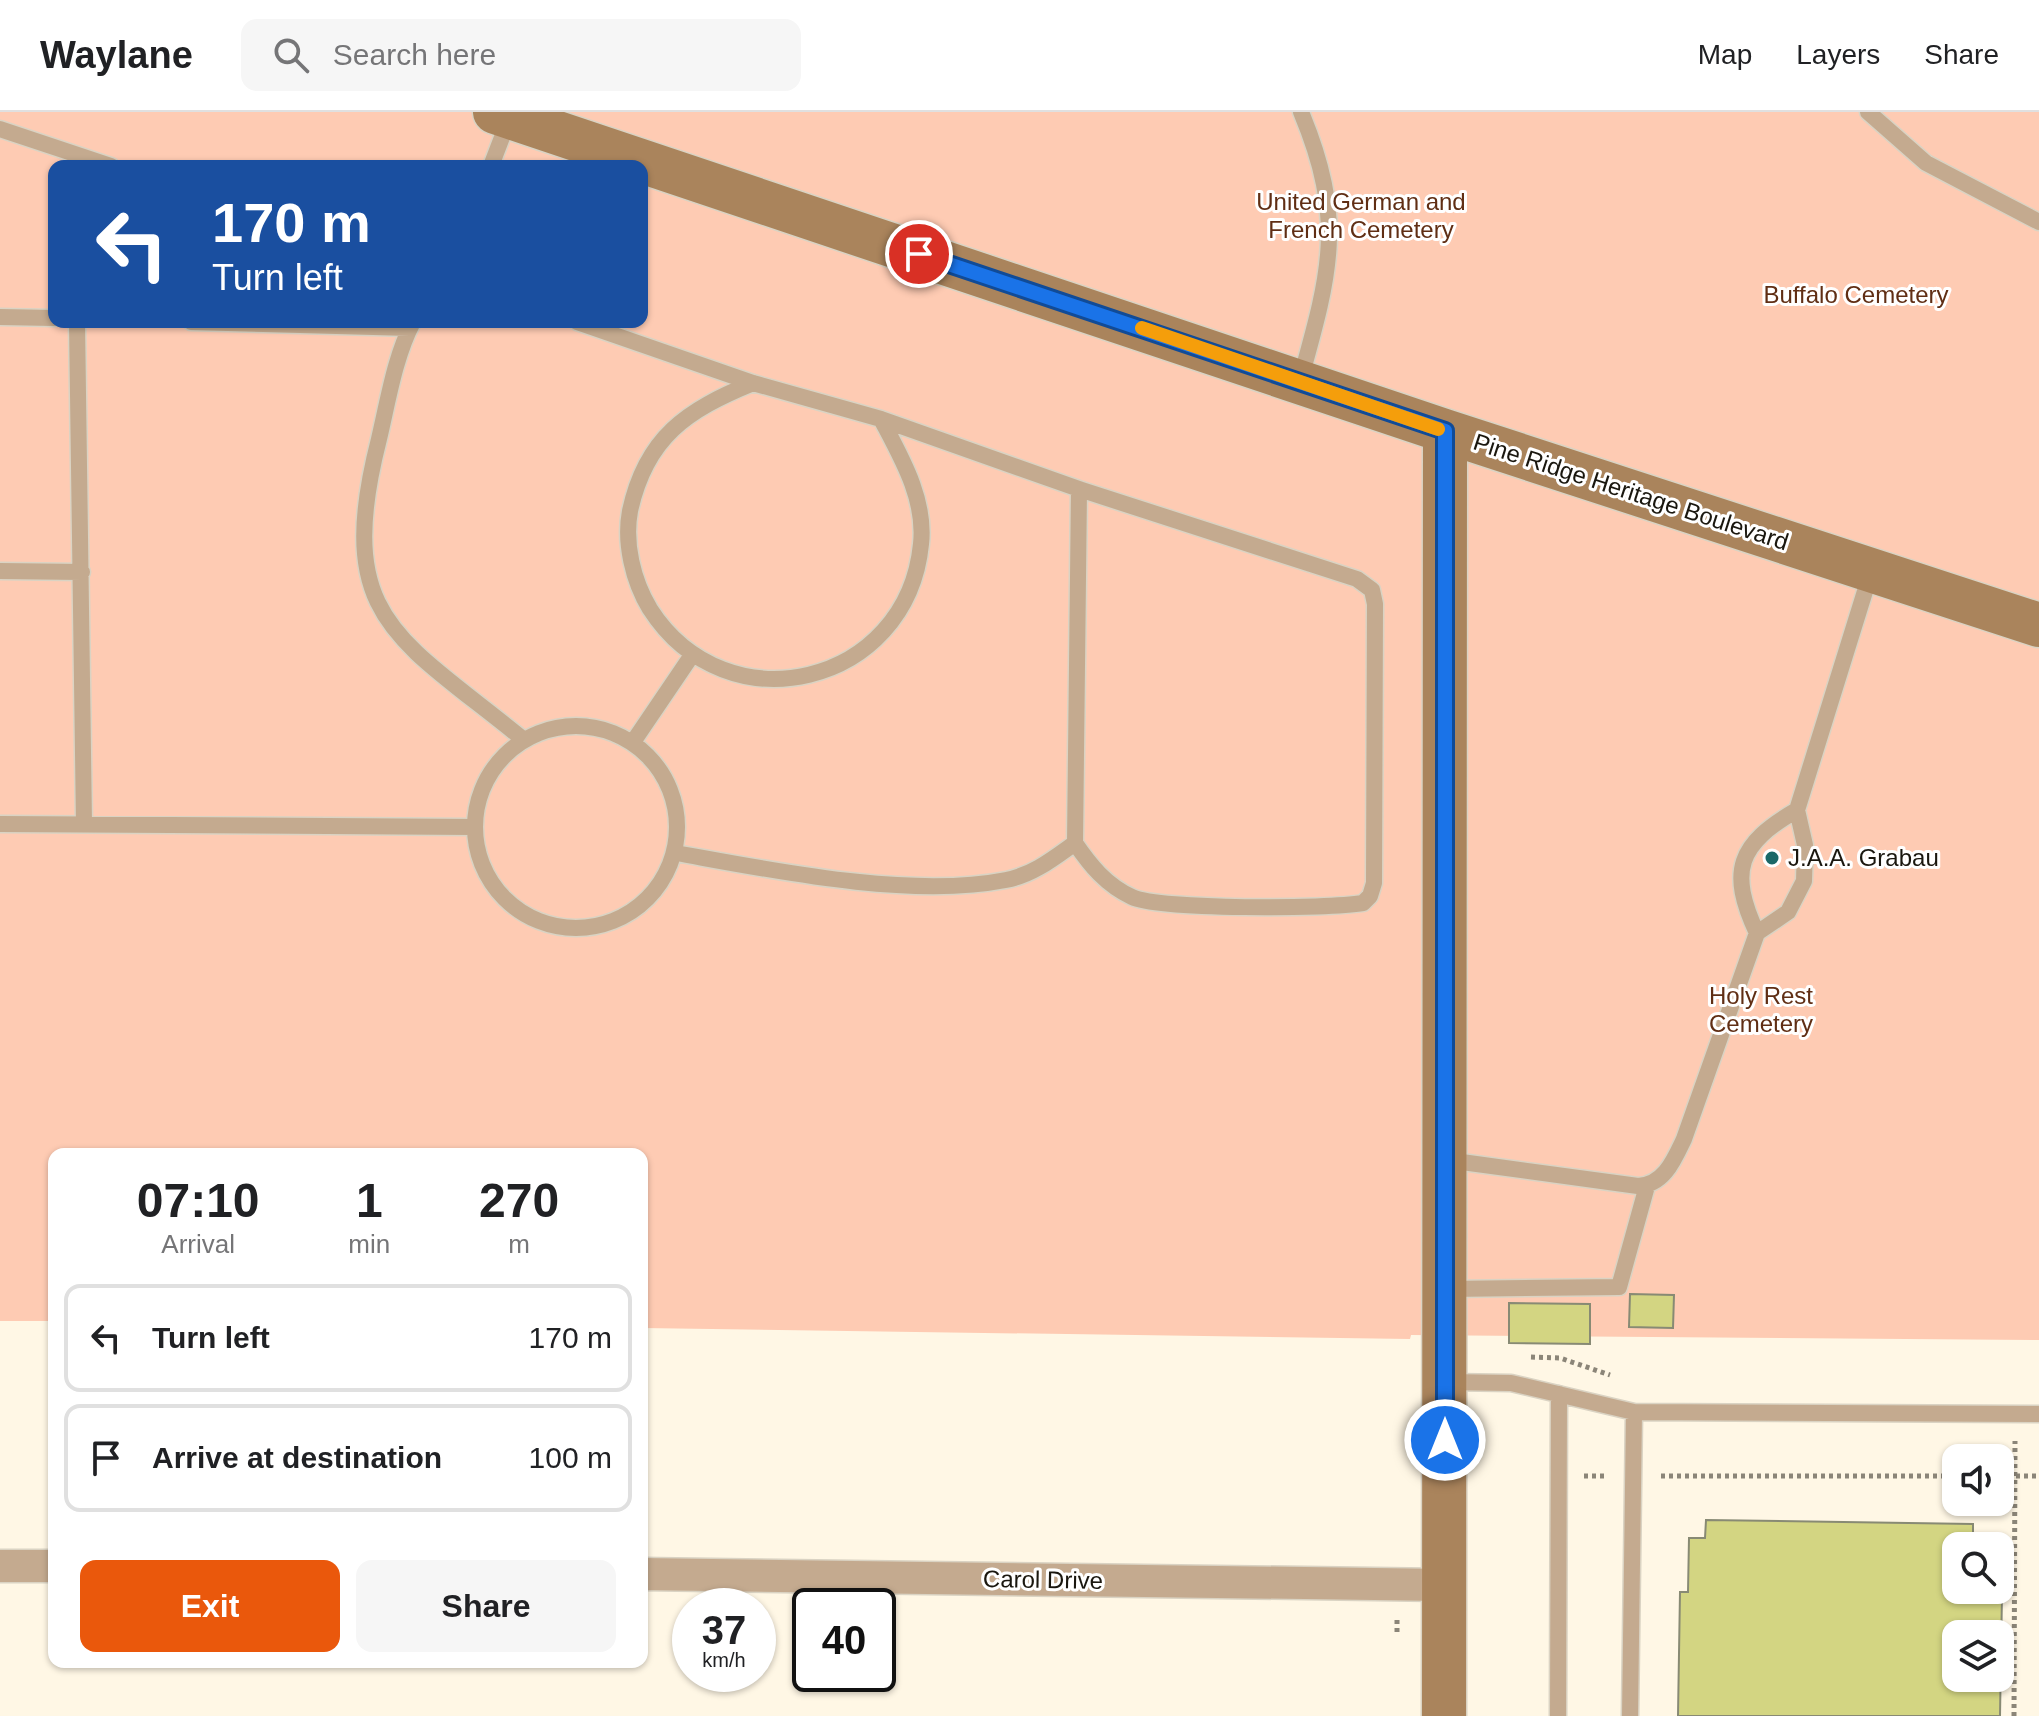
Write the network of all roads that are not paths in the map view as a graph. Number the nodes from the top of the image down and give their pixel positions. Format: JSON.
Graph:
{"nodes":[{"id":1,"x":1301,"y":112,"type":"edge"},
{"id":2,"x":1868,"y":112,"type":"edge"},
{"id":3,"x":502,"y":114,"type":"edge"},
{"id":4,"x":0,"y":129,"type":"edge"},
{"id":5,"x":78,"y":160,"type":"edge"},
{"id":6,"x":492,"y":160,"type":"edge"},
{"id":7,"x":639,"y":160,"type":"edge"},
{"id":8,"x":648,"y":163,"type":"edge"},
{"id":9,"x":2039,"y":222,"type":"edge"},
{"id":10,"x":0,"y":317,"type":"edge"},
{"id":11,"x":48,"y":318,"type":"edge"},
{"id":12,"x":77,"y":328,"type":"edge"},
{"id":13,"x":410,"y":328,"type":"edge"},
{"id":14,"x":594,"y":328,"type":"edge"},
{"id":15,"x":1300,"y":381,"type":"junction"},
{"id":16,"x":753,"y":383,"type":"junction"},
{"id":17,"x":881,"y":419,"type":"junction"},
{"id":18,"x":1445,"y":431,"type":"junction"},
{"id":19,"x":1079,"y":489,"type":"junction"},
{"id":20,"x":1872,"y":570,"type":"junction"},
{"id":21,"x":0,"y":571,"type":"edge"},
{"id":22,"x":82,"y":572,"type":"junction"},
{"id":23,"x":2039,"y":625,"type":"edge"},
{"id":24,"x":692,"y":655,"type":"junction"},
{"id":25,"x":524,"y":740,"type":"junction"},
{"id":26,"x":633,"y":742,"type":"junction"},
{"id":27,"x":1797,"y":810,"type":"junction"},
{"id":28,"x":0,"y":824,"type":"edge"},
{"id":29,"x":84,"y":824,"type":"junction"},
{"id":30,"x":474,"y":827,"type":"junction"},
{"id":31,"x":1075,"y":843,"type":"junction"},
{"id":32,"x":676,"y":853,"type":"junction"},
{"id":33,"x":1757,"y":933,"type":"junction"},
{"id":34,"x":1446,"y":1160,"type":"junction"},
{"id":35,"x":1647,"y":1186,"type":"junction"},
{"id":36,"x":1446,"y":1289,"type":"junction"},
{"id":37,"x":1445,"y":1382,"type":"junction"},
{"id":38,"x":1559,"y":1394,"type":"junction"},
{"id":39,"x":1634,"y":1412,"type":"junction"},
{"id":40,"x":2039,"y":1414,"type":"edge"},
{"id":41,"x":0,"y":1566,"type":"edge"},
{"id":42,"x":48,"y":1566,"type":"edge"},
{"id":43,"x":648,"y":1574,"type":"edge"},
{"id":44,"x":1444,"y":1585,"type":"junction"},
{"id":45,"x":1444,"y":1716,"type":"edge"},
{"id":46,"x":1558,"y":1716,"type":"edge"},
{"id":47,"x":1630,"y":1716,"type":"edge"}],
"edges":[{"from":1,"to":15,"type":"lane"},
{"from":2,"to":9,"type":"lane"},
{"from":3,"to":6,"type":"lane"},
{"from":3,"to":7,"type":"street","name":"Pine Ridge Heritage Boulevard"},
{"from":4,"to":5,"type":"lane"},
{"from":8,"to":15,"type":"street","name":"Pine Ridge Heritage Boulevard"},
{"from":10,"to":11,"type":"lane"},
{"from":12,"to":22,"type":"lane"},
{"from":13,"to":25,"type":"lane"},
{"from":14,"to":16,"type":"lane"},
{"from":15,"to":18,"type":"street","name":"Pine Ridge Heritage Boulevard"},
{"from":16,"to":17,"type":"lane"},
{"from":16,"to":24,"type":"lane"},
{"from":17,"to":19,"type":"lane"},
{"from":17,"to":24,"type":"lane"},
{"from":18,"to":20,"type":"street","name":"Pine Ridge Heritage Boulevard"},
{"from":18,"to":34,"type":"street"},
{"from":19,"to":31,"type":"lane"},
{"from":19,"to":31,"type":"lane"},
{"from":20,"to":23,"type":"street","name":"Pine Ridge Heritage Boulevard"},
{"from":20,"to":27,"type":"lane"},
{"from":21,"to":22,"type":"lane"},
{"from":22,"to":29,"type":"lane"},
{"from":24,"to":26,"type":"lane"},
{"from":25,"to":26,"type":"lane"},
{"from":25,"to":30,"type":"lane"},
{"from":26,"to":32,"type":"lane"},
{"from":27,"to":33,"type":"lane"},
{"from":27,"to":33,"type":"lane"},
{"from":28,"to":29,"type":"lane"},
{"from":29,"to":30,"type":"lane"},
{"from":30,"to":32,"type":"lane"},
{"from":31,"to":32,"type":"lane"},
{"from":33,"to":35,"type":"lane"},
{"from":34,"to":35,"type":"lane"},
{"from":34,"to":36,"type":"street"},
{"from":35,"to":36,"type":"lane"},
{"from":36,"to":37,"type":"street"},
{"from":37,"to":38,"type":"lane"},
{"from":37,"to":44,"type":"street"},
{"from":38,"to":39,"type":"lane"},
{"from":38,"to":46,"type":"lane"},
{"from":39,"to":40,"type":"lane"},
{"from":39,"to":47,"type":"lane"},
{"from":41,"to":42,"type":"street"},
{"from":43,"to":44,"type":"street","name":"Carol Drive"},
{"from":44,"to":45,"type":"street"}]}
